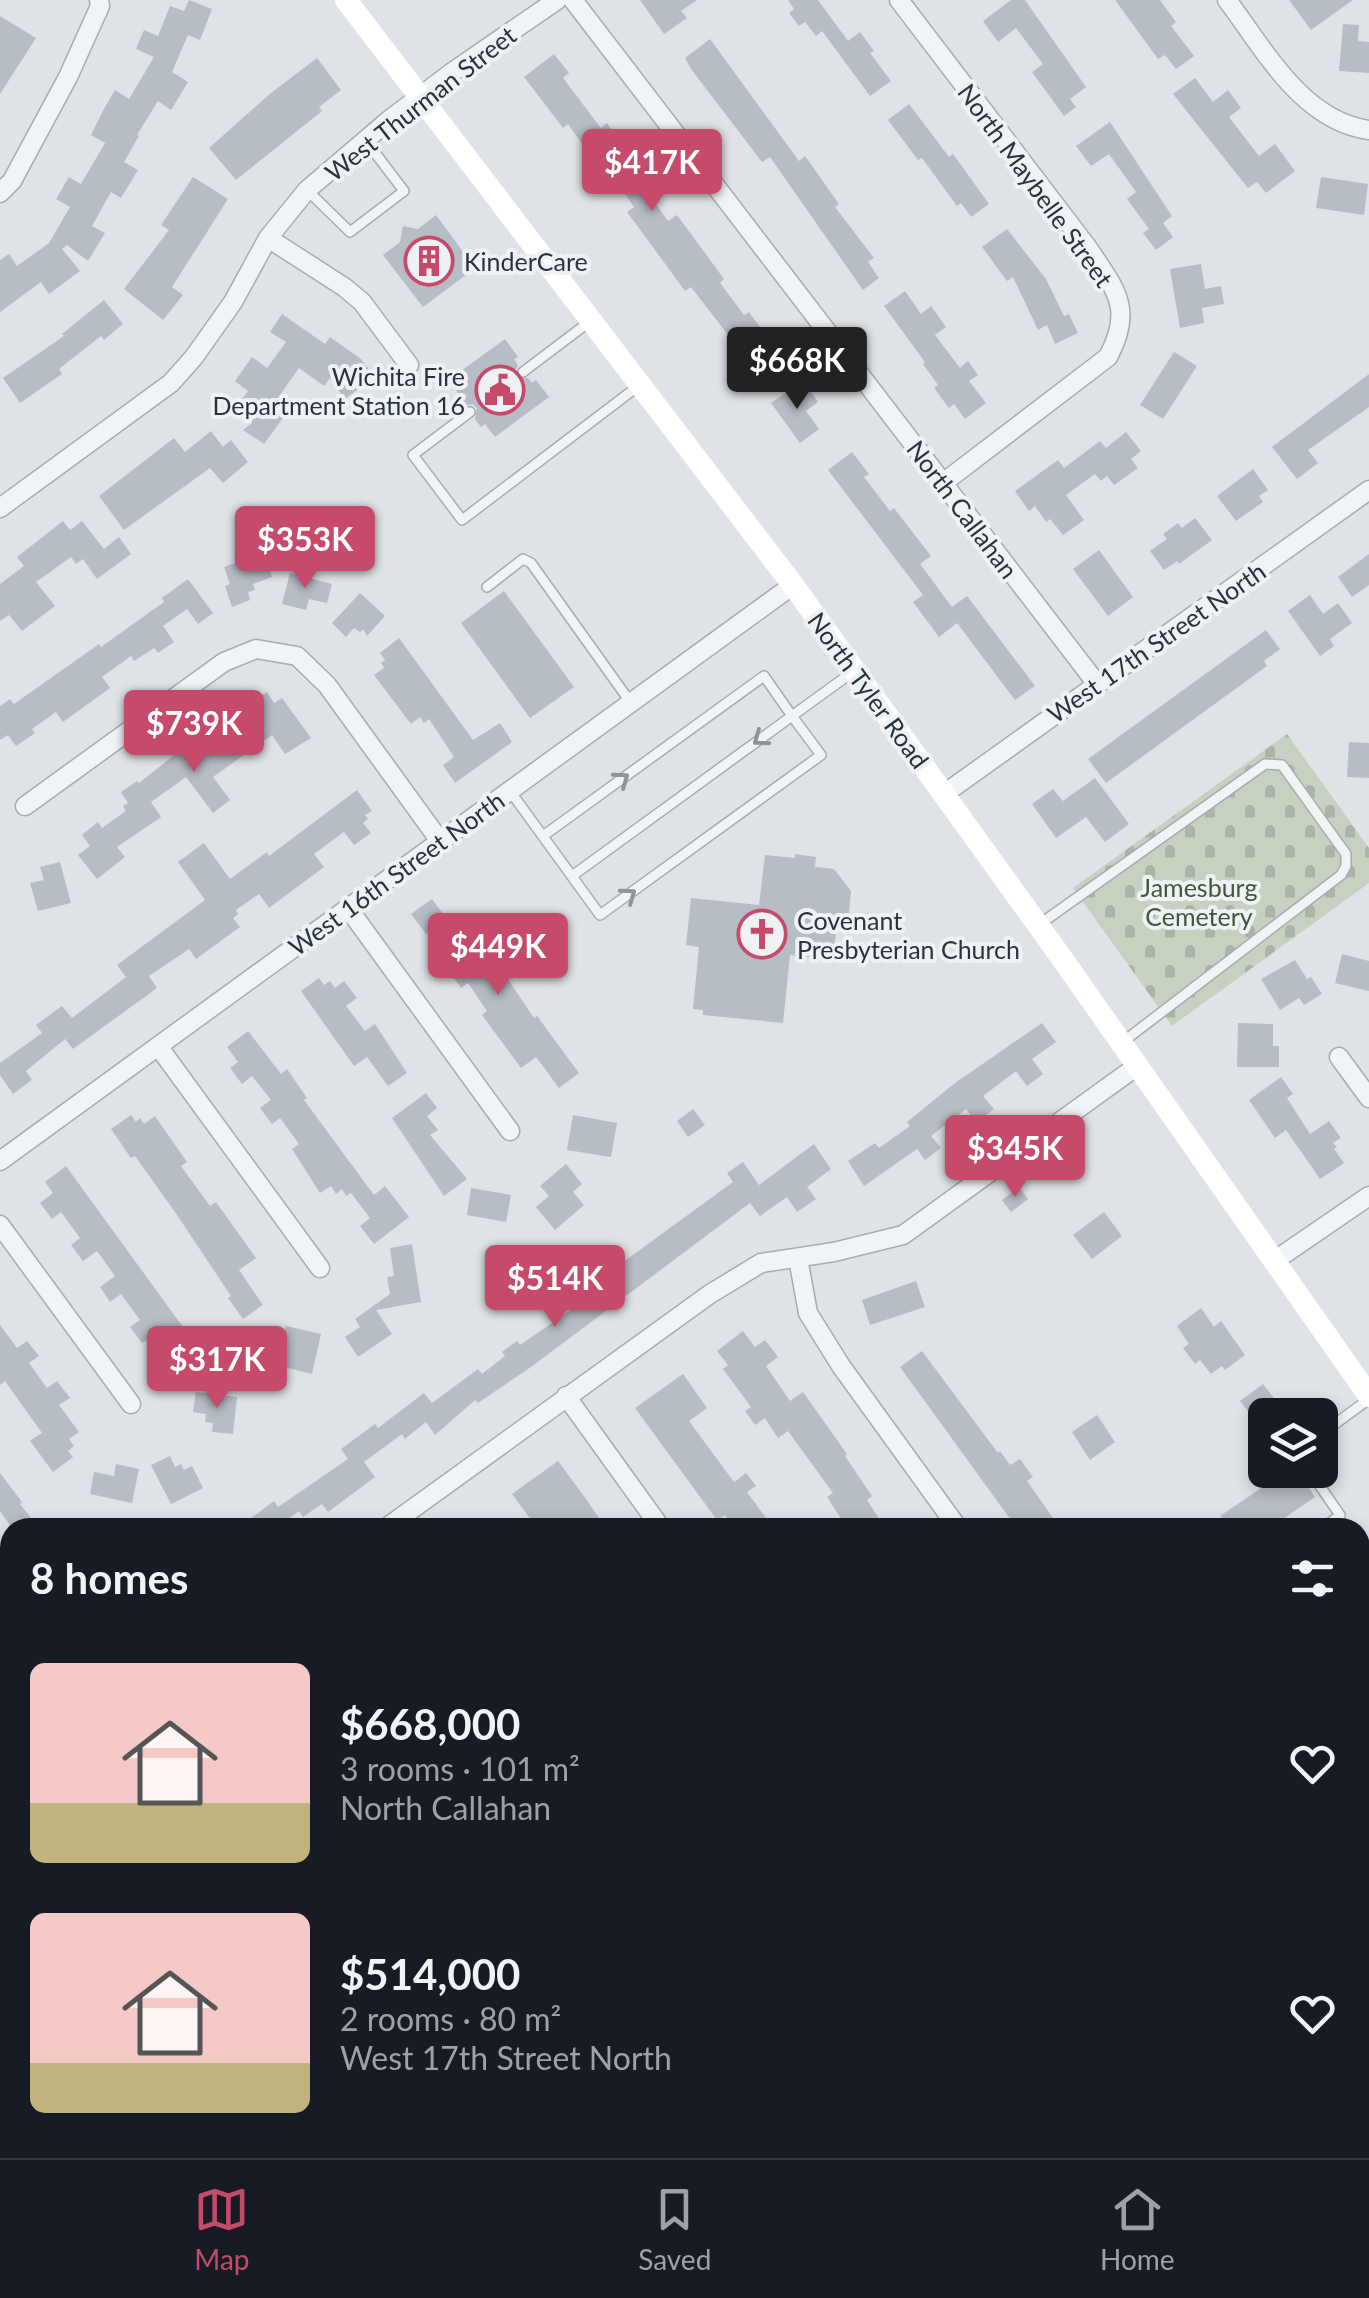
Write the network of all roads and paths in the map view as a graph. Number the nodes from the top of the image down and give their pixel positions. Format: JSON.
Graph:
{"nodes":[{"id":1,"x":99,"y":0,"type":"edge"},
{"id":2,"x":346,"y":0,"type":"edge"},
{"id":3,"x":557,"y":0,"type":"edge"},
{"id":4,"x":573,"y":0,"type":"edge"},
{"id":5,"x":898,"y":0,"type":"edge"},
{"id":6,"x":1227,"y":0,"type":"edge"},
{"id":7,"x":420,"y":98,"type":"junction"},
{"id":8,"x":1369,"y":130,"type":"edge"},
{"id":9,"x":366,"y":141,"type":"junction"},
{"id":10,"x":306,"y":190,"type":"junction"},
{"id":11,"x":0,"y":192,"type":"edge"},
{"id":12,"x":268,"y":238,"type":"junction"},
{"id":13,"x":591,"y":321,"type":"junction"},
{"id":14,"x":409,"y":365,"type":"dead end"},
{"id":15,"x":523,"y":372,"type":"dead end"},
{"id":16,"x":640,"y":386,"type":"junction"},
{"id":17,"x":470,"y":412,"type":"dead end"},
{"id":18,"x":944,"y":484,"type":"junction"},
{"id":19,"x":1369,"y":490,"type":"edge"},
{"id":20,"x":0,"y":508,"type":"edge"},
{"id":21,"x":793,"y":585,"type":"junction"},
{"id":22,"x":486,"y":587,"type":"dead end"},
{"id":23,"x":855,"y":670,"type":"junction"},
{"id":24,"x":1097,"y":684,"type":"junction"},
{"id":25,"x":630,"y":703,"type":"junction"},
{"id":26,"x":792,"y":716,"type":"junction"},
{"id":27,"x":510,"y":790,"type":"junction"},
{"id":28,"x":944,"y":794,"type":"junction"},
{"id":29,"x":25,"y":806,"type":"dead end"},
{"id":30,"x":543,"y":836,"type":"junction"},
{"id":31,"x":440,"y":842,"type":"junction"},
{"id":32,"x":572,"y":876,"type":"junction"},
{"id":33,"x":348,"y":908,"type":"junction"},
{"id":34,"x":1038,"y":925,"type":"junction"},
{"id":35,"x":1121,"y":1043,"type":"junction"},
{"id":36,"x":158,"y":1046,"type":"junction"},
{"id":37,"x":1339,"y":1057,"type":"dead end"},
{"id":38,"x":1137,"y":1066,"type":"junction"},
{"id":39,"x":1369,"y":1098,"type":"edge"},
{"id":40,"x":510,"y":1131,"type":"dead end"},
{"id":41,"x":0,"y":1161,"type":"edge"},
{"id":42,"x":1369,"y":1196,"type":"edge"},
{"id":43,"x":0,"y":1225,"type":"edge"},
{"id":44,"x":798,"y":1258,"type":"junction"},
{"id":45,"x":1274,"y":1261,"type":"junction"},
{"id":46,"x":320,"y":1268,"type":"dead end"},
{"id":47,"x":566,"y":1396,"type":"junction"},
{"id":48,"x":1369,"y":1397,"type":"edge"},
{"id":49,"x":131,"y":1404,"type":"dead end"},
{"id":50,"x":1338,"y":1420,"type":"edge"},
{"id":51,"x":1321,"y":1488,"type":"edge"},
{"id":52,"x":400,"y":1518,"type":"edge"},
{"id":53,"x":654,"y":1518,"type":"edge"},
{"id":54,"x":951,"y":1518,"type":"edge"},
{"id":55,"x":1336,"y":1518,"type":"edge"}],
"edges":[{"from":1,"to":11,"type":"street"},
{"from":2,"to":7,"type":"main road","name":"North Tyler Road"},
{"from":3,"to":7,"type":"street","name":"West Thurman Street"},
{"from":4,"to":18,"type":"street","name":"North Callahan"},
{"from":5,"to":18,"type":"street","name":"North Maybelle Street"},
{"from":6,"to":8,"type":"street"},
{"from":7,"to":9,"type":"street","name":"West Thurman Street"},
{"from":7,"to":13,"type":"main road","name":"North Tyler Road"},
{"from":9,"to":10,"type":"street","name":"West Thurman Street"},
{"from":9,"to":10,"type":"lane"},
{"from":10,"to":12,"type":"street","name":"West Thurman Street"},
{"from":12,"to":14,"type":"street"},
{"from":12,"to":20,"type":"street","name":"West Thurman Street"},
{"from":13,"to":15,"type":"lane"},
{"from":13,"to":16,"type":"main road","name":"North Tyler Road"},
{"from":16,"to":17,"type":"lane"},
{"from":16,"to":21,"type":"main road","name":"North Tyler Road"},
{"from":18,"to":24,"type":"street","name":"North Callahan"},
{"from":19,"to":24,"type":"street","name":"West 17th Street North"},
{"from":21,"to":23,"type":"main road","name":"North Tyler Road"},
{"from":21,"to":25,"type":"street","name":"West 16th Street North"},
{"from":22,"to":25,"type":"lane"},
{"from":23,"to":26,"type":"lane"},
{"from":23,"to":28,"type":"main road","name":"North Tyler Road"},
{"from":24,"to":28,"type":"street","name":"West 17th Street North"},
{"from":25,"to":27,"type":"street","name":"West 16th Street North"},
{"from":30,"to":26,"type":"lane","one_way":true},
{"from":26,"to":32,"type":"lane","one_way":true},
{"from":32,"to":26,"type":"lane","one_way":true},
{"from":27,"to":30,"type":"lane"},
{"from":27,"to":31,"type":"street","name":"West 16th Street North"},
{"from":28,"to":34,"type":"main road","name":"North Tyler Road"},
{"from":29,"to":31,"type":"street"},
{"from":30,"to":32,"type":"lane"},
{"from":31,"to":33,"type":"street","name":"West 16th Street North"},
{"from":33,"to":36,"type":"street","name":"West 16th Street North"},
{"from":33,"to":40,"type":"street"},
{"from":34,"to":35,"type":"main road","name":"North Tyler Road"},
{"from":34,"to":35,"type":"lane"},
{"from":35,"to":38,"type":"main road","name":"North Tyler Road"},
{"from":36,"to":41,"type":"street","name":"West 16th Street North"},
{"from":36,"to":46,"type":"street"},
{"from":37,"to":39,"type":"street"},
{"from":38,"to":44,"type":"street"},
{"from":38,"to":45,"type":"main road","name":"North Tyler Road"},
{"from":42,"to":45,"type":"street"},
{"from":43,"to":49,"type":"street"},
{"from":44,"to":47,"type":"street"},
{"from":44,"to":54,"type":"street"},
{"from":45,"to":48,"type":"main road","name":"North Tyler Road"},
{"from":47,"to":52,"type":"street"},
{"from":47,"to":53,"type":"street"},
{"from":48,"to":50,"type":"lane"},
{"from":51,"to":55,"type":"lane"}]}
